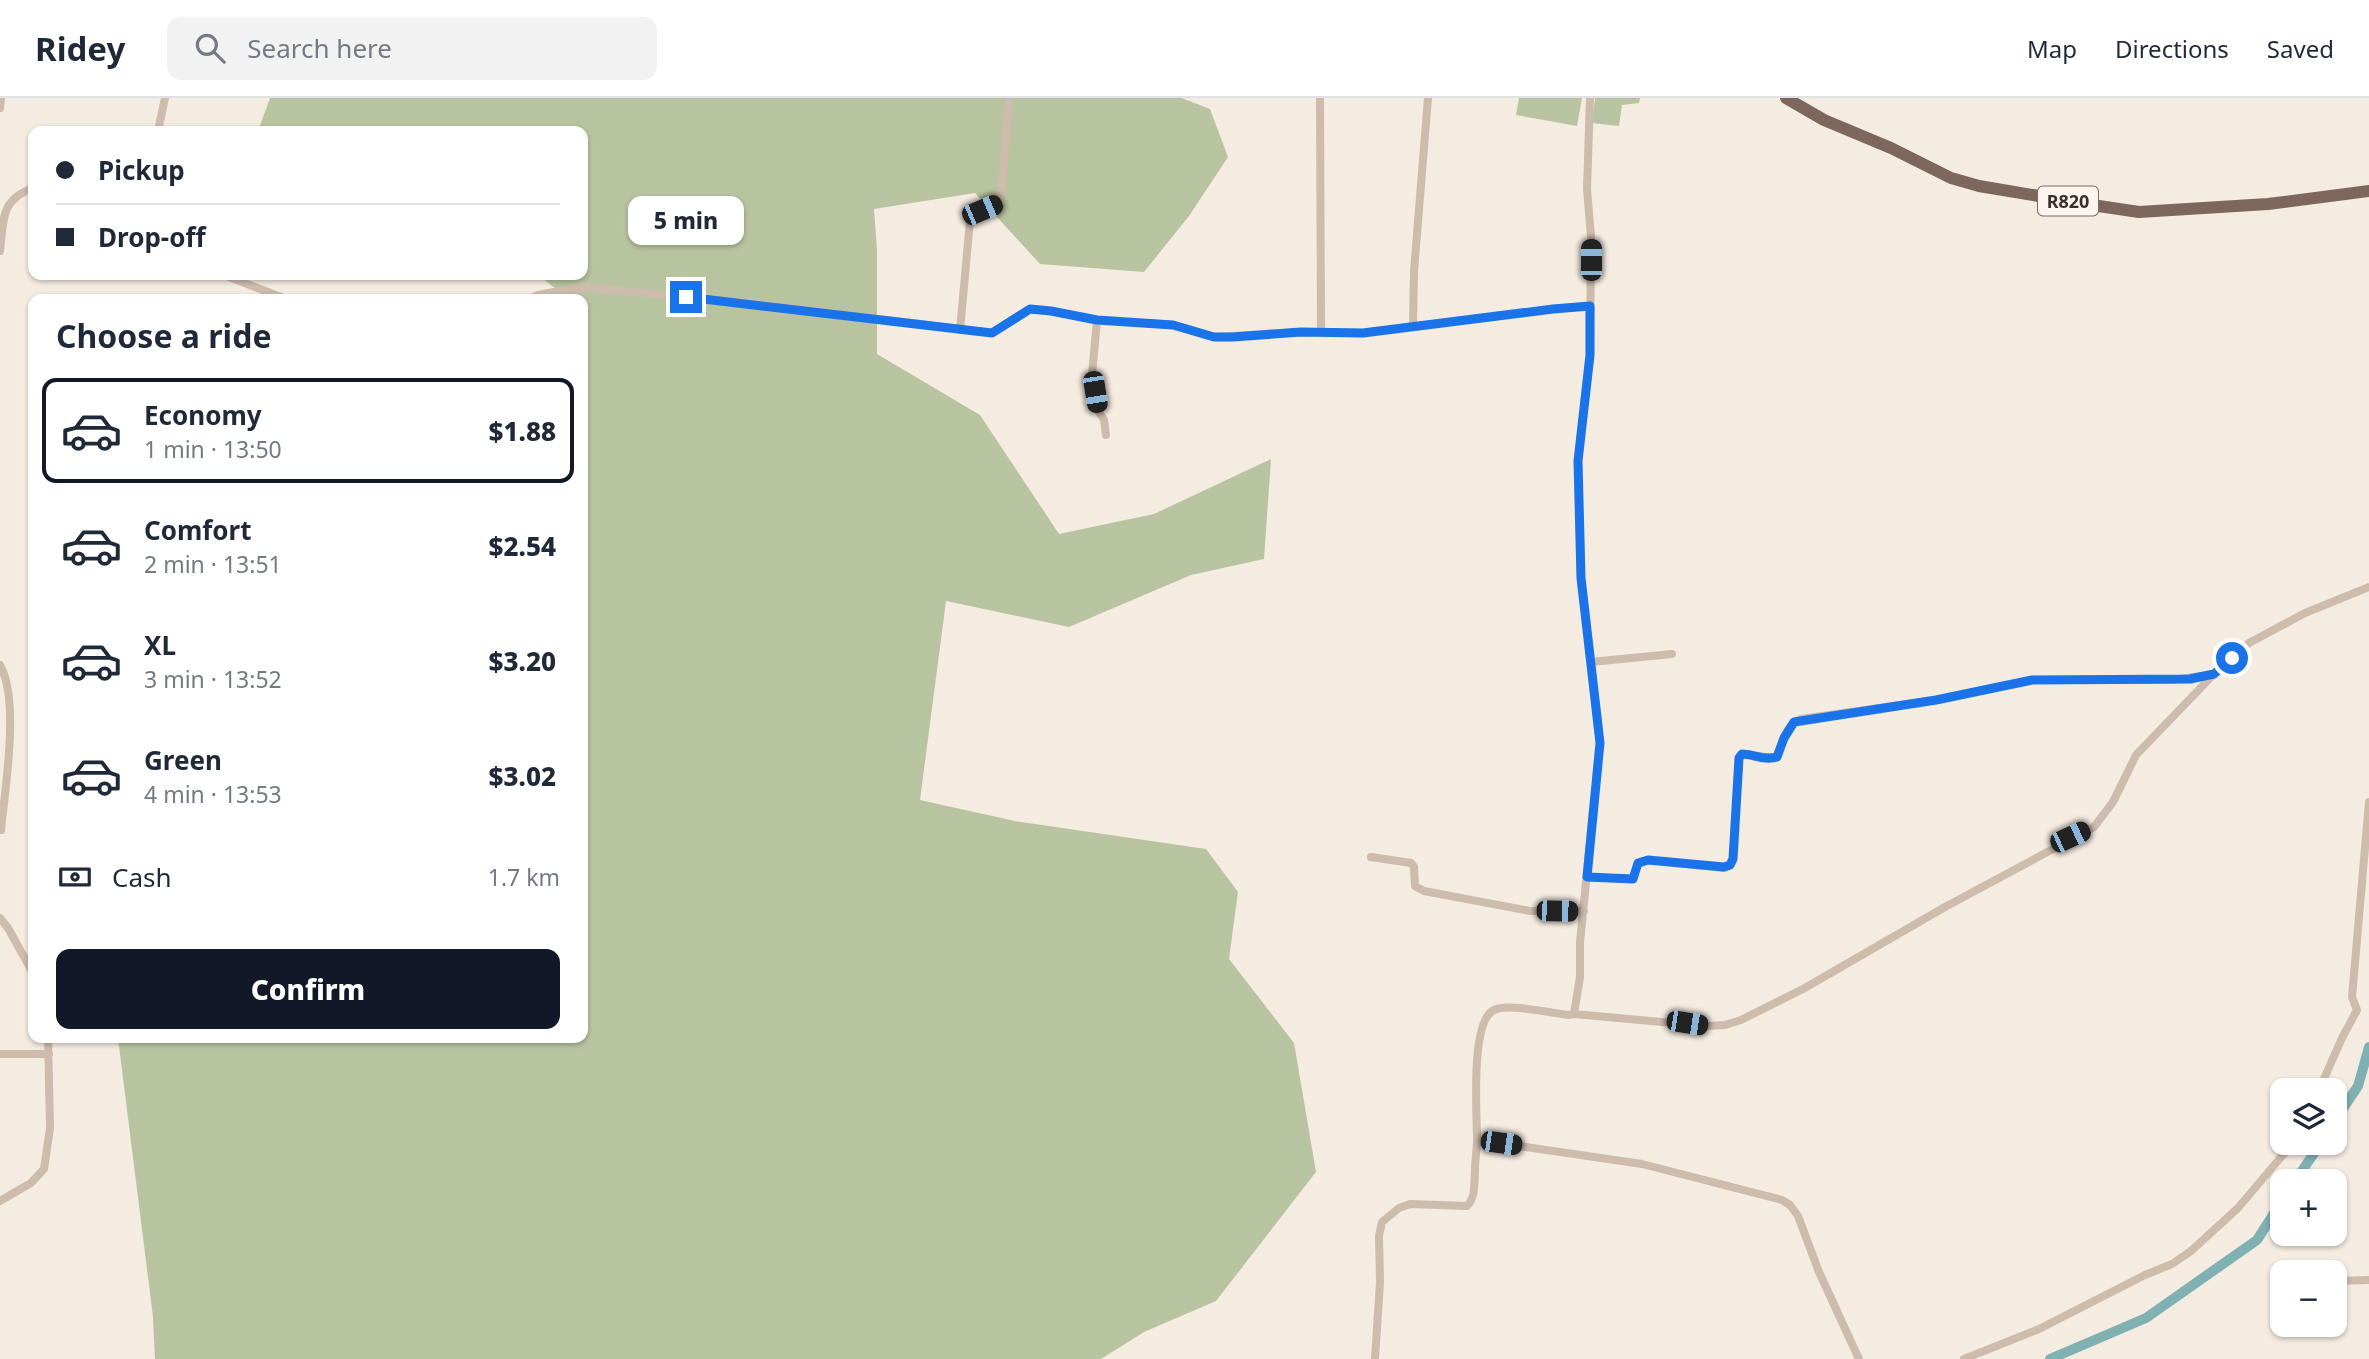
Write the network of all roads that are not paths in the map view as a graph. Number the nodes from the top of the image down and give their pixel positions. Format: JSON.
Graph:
{"nodes":[{"id":1,"x":1,"y":98,"type":"edge"},
{"id":2,"x":165,"y":98,"type":"edge"},
{"id":3,"x":1009,"y":98,"type":"edge"},
{"id":4,"x":1320,"y":98,"type":"edge"},
{"id":5,"x":1429,"y":98,"type":"edge"},
{"id":6,"x":1590,"y":98,"type":"edge"},
{"id":7,"x":1786,"y":98,"type":"edge"},
{"id":8,"x":0,"y":108,"type":"edge"},
{"id":9,"x":159,"y":126,"type":"edge"},
{"id":10,"x":28,"y":190,"type":"edge"},
{"id":11,"x":2369,"y":191,"type":"edge"},
{"id":12,"x":0,"y":251,"type":"edge"},
{"id":13,"x":237,"y":280,"type":"edge"},
{"id":14,"x":273,"y":294,"type":"edge"},
{"id":15,"x":543,"y":294,"type":"edge"},
{"id":16,"x":1590,"y":306,"type":"junction"},
{"id":17,"x":1097,"y":320,"type":"junction"},
{"id":18,"x":1413,"y":326,"type":"junction"},
{"id":19,"x":960,"y":330,"type":"junction"},
{"id":20,"x":1321,"y":332,"type":"junction"},
{"id":21,"x":1106,"y":435,"type":"dead end"},
{"id":22,"x":2369,"y":587,"type":"edge"},
{"id":23,"x":1671,"y":654,"type":"dead end"},
{"id":24,"x":1591,"y":662,"type":"junction"},
{"id":25,"x":0,"y":665,"type":"edge"},
{"id":26,"x":2214,"y":674,"type":"junction"},
{"id":27,"x":2369,"y":802,"type":"edge"},
{"id":28,"x":1,"y":830,"type":"edge"},
{"id":29,"x":1371,"y":857,"type":"dead end"},
{"id":30,"x":1587,"y":877,"type":"junction"},
{"id":31,"x":1584,"y":911,"type":"junction"},
{"id":32,"x":0,"y":918,"type":"edge"},
{"id":33,"x":28,"y":964,"type":"edge"},
{"id":34,"x":1574,"y":1014,"type":"junction"},
{"id":35,"x":48,"y":1043,"type":"edge"},
{"id":36,"x":0,"y":1054,"type":"edge"},
{"id":37,"x":49,"y":1054,"type":"junction"},
{"id":38,"x":2324,"y":1078,"type":"edge"},
{"id":39,"x":1478,"y":1140,"type":"junction"},
{"id":40,"x":2282,"y":1155,"type":"edge"},
{"id":41,"x":0,"y":1201,"type":"edge"},
{"id":42,"x":2369,"y":1280,"type":"edge"},
{"id":43,"x":2347,"y":1281,"type":"edge"},
{"id":44,"x":1375,"y":1359,"type":"edge"},
{"id":45,"x":1859,"y":1359,"type":"edge"},
{"id":46,"x":1964,"y":1359,"type":"edge"}],
"edges":[{"from":1,"to":8,"type":"street"},
{"from":2,"to":9,"type":"street"},
{"from":3,"to":19,"type":"street"},
{"from":4,"to":20,"type":"street"},
{"from":5,"to":18,"type":"street"},
{"from":6,"to":16,"type":"street"},
{"from":7,"to":11,"type":"main road","number":"R820"},
{"from":10,"to":12,"type":"street"},
{"from":13,"to":14,"type":"street"},
{"from":15,"to":19,"type":"street"},
{"from":16,"to":18,"type":"street"},
{"from":16,"to":24,"type":"street"},
{"from":17,"to":19,"type":"street"},
{"from":17,"to":20,"type":"street"},
{"from":17,"to":21,"type":"street"},
{"from":18,"to":20,"type":"street"},
{"from":22,"to":26,"type":"street"},
{"from":23,"to":24,"type":"street"},
{"from":24,"to":30,"type":"street"},
{"from":25,"to":28,"type":"street"},
{"from":26,"to":30,"type":"street"},
{"from":26,"to":34,"type":"street"},
{"from":27,"to":38,"type":"street"},
{"from":29,"to":31,"type":"street"},
{"from":30,"to":31,"type":"street"},
{"from":31,"to":34,"type":"street"},
{"from":32,"to":33,"type":"street"},
{"from":34,"to":39,"type":"street"},
{"from":35,"to":37,"type":"street"},
{"from":36,"to":37,"type":"street"},
{"from":37,"to":41,"type":"street"},
{"from":39,"to":44,"type":"street"},
{"from":39,"to":45,"type":"street"},
{"from":40,"to":46,"type":"street"},
{"from":42,"to":43,"type":"street"}]}
